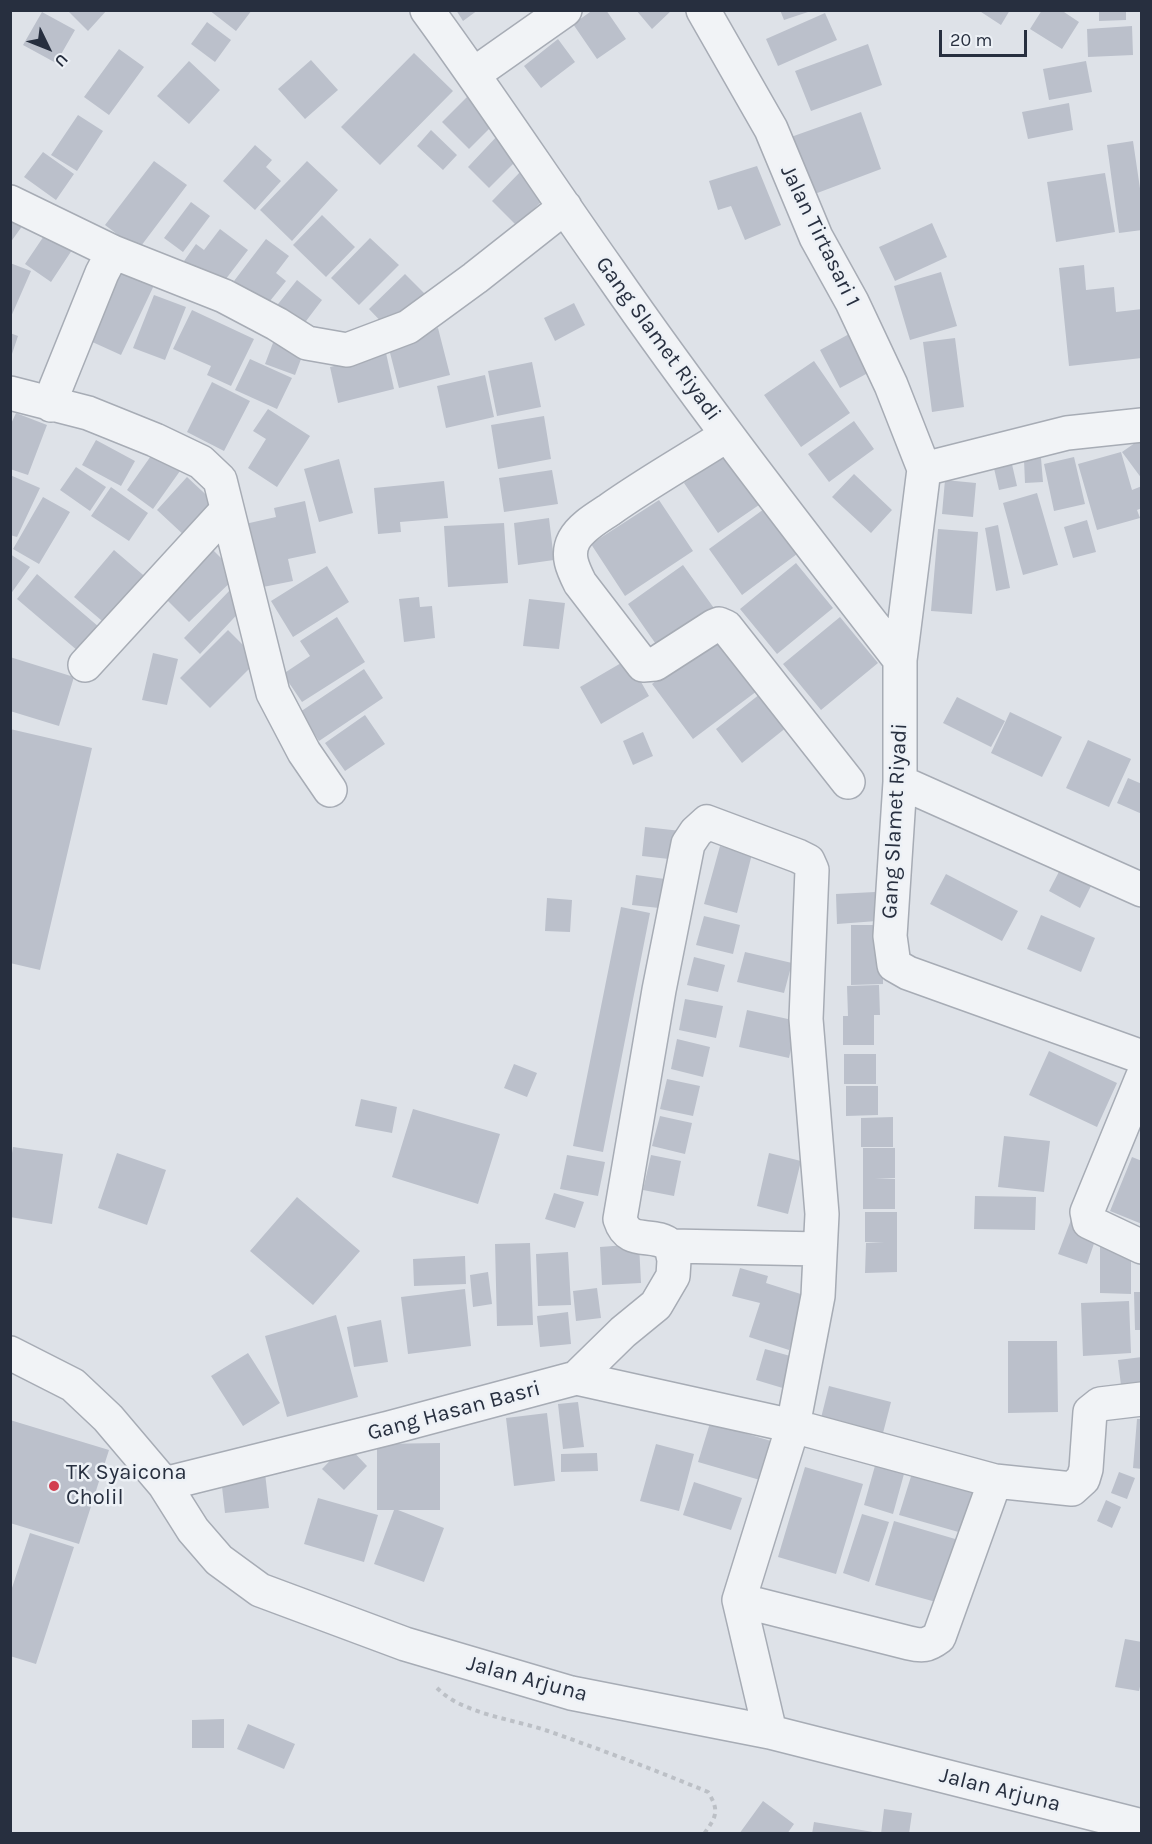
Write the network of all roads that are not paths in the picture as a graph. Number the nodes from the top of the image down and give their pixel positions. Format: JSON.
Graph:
{"nodes":[{"id":1,"x":427,"y":10,"type":"edge"},
{"id":2,"x":565,"y":10,"type":"edge"},
{"id":3,"x":703,"y":10,"type":"edge"},
{"id":4,"x":474,"y":74,"type":"junction"},
{"id":5,"x":10,"y":201,"type":"edge"},
{"id":6,"x":565,"y":207,"type":"junction"},
{"id":7,"x":113,"y":252,"type":"junction"},
{"id":8,"x":10,"y":393,"type":"edge"},
{"id":9,"x":51,"y":405,"type":"junction"},
{"id":10,"x":1142,"y":425,"type":"edge"},
{"id":11,"x":727,"y":435,"type":"junction"},
{"id":12,"x":924,"y":469,"type":"junction"},
{"id":13,"x":227,"y":510,"type":"junction"},
{"id":14,"x":900,"y":660,"type":"junction"},
{"id":15,"x":85,"y":665,"type":"dead end"},
{"id":16,"x":849,"y":782,"type":"dead end"},
{"id":17,"x":900,"y":782,"type":"junction"},
{"id":18,"x":330,"y":790,"type":"dead end"},
{"id":19,"x":1142,"y":890,"type":"edge"},
{"id":20,"x":1142,"y":1057,"type":"edge"},
{"id":21,"x":1142,"y":1078,"type":"edge"},
{"id":22,"x":671,"y":1246,"type":"junction"},
{"id":23,"x":1142,"y":1247,"type":"edge"},
{"id":24,"x":820,"y":1249,"type":"junction"},
{"id":25,"x":10,"y":1353,"type":"edge"},
{"id":26,"x":576,"y":1378,"type":"junction"},
{"id":27,"x":1142,"y":1399,"type":"edge"},
{"id":28,"x":793,"y":1426,"type":"junction"},
{"id":29,"x":995,"y":1481,"type":"junction"},
{"id":30,"x":165,"y":1484,"type":"junction"},
{"id":31,"x":739,"y":1600,"type":"junction"},
{"id":32,"x":770,"y":1732,"type":"junction"},
{"id":33,"x":1142,"y":1826,"type":"edge"}],
"edges":[{"from":1,"to":4,"type":"street","name":"Gang Slamet Riyadi"},
{"from":2,"to":4,"type":"street"},
{"from":3,"to":12,"type":"street","name":"Jalan Tirtasari 1"},
{"from":4,"to":6,"type":"street","name":"Gang Slamet Riyadi"},
{"from":5,"to":7,"type":"street"},
{"from":6,"to":7,"type":"street"},
{"from":6,"to":11,"type":"street","name":"Gang Slamet Riyadi"},
{"from":7,"to":9,"type":"street"},
{"from":8,"to":9,"type":"street"},
{"from":9,"to":13,"type":"street"},
{"from":10,"to":12,"type":"street"},
{"from":11,"to":14,"type":"street","name":"Gang Slamet Riyadi"},
{"from":11,"to":16,"type":"street"},
{"from":12,"to":14,"type":"street","name":"Gang Slamet Riyadi"},
{"from":13,"to":15,"type":"street"},
{"from":13,"to":18,"type":"street"},
{"from":14,"to":17,"type":"street","name":"Gang Slamet Riyadi"},
{"from":17,"to":19,"type":"street"},
{"from":17,"to":20,"type":"street","name":"Gang Slamet Riyadi"},
{"from":21,"to":23,"type":"street"},
{"from":22,"to":24,"type":"street"},
{"from":22,"to":24,"type":"street"},
{"from":22,"to":26,"type":"street","name":"Gang Hasan Basri"},
{"from":24,"to":28,"type":"street"},
{"from":25,"to":30,"type":"street","name":"Jalan Arjuna"},
{"from":26,"to":28,"type":"street"},
{"from":26,"to":30,"type":"street","name":"Gang Hasan Basri"},
{"from":27,"to":29,"type":"street"},
{"from":28,"to":29,"type":"street"},
{"from":28,"to":31,"type":"street"},
{"from":29,"to":31,"type":"street"},
{"from":30,"to":32,"type":"street","name":"Jalan Arjuna"},
{"from":31,"to":32,"type":"street"},
{"from":32,"to":33,"type":"street","name":"Jalan Arjuna"}]}
